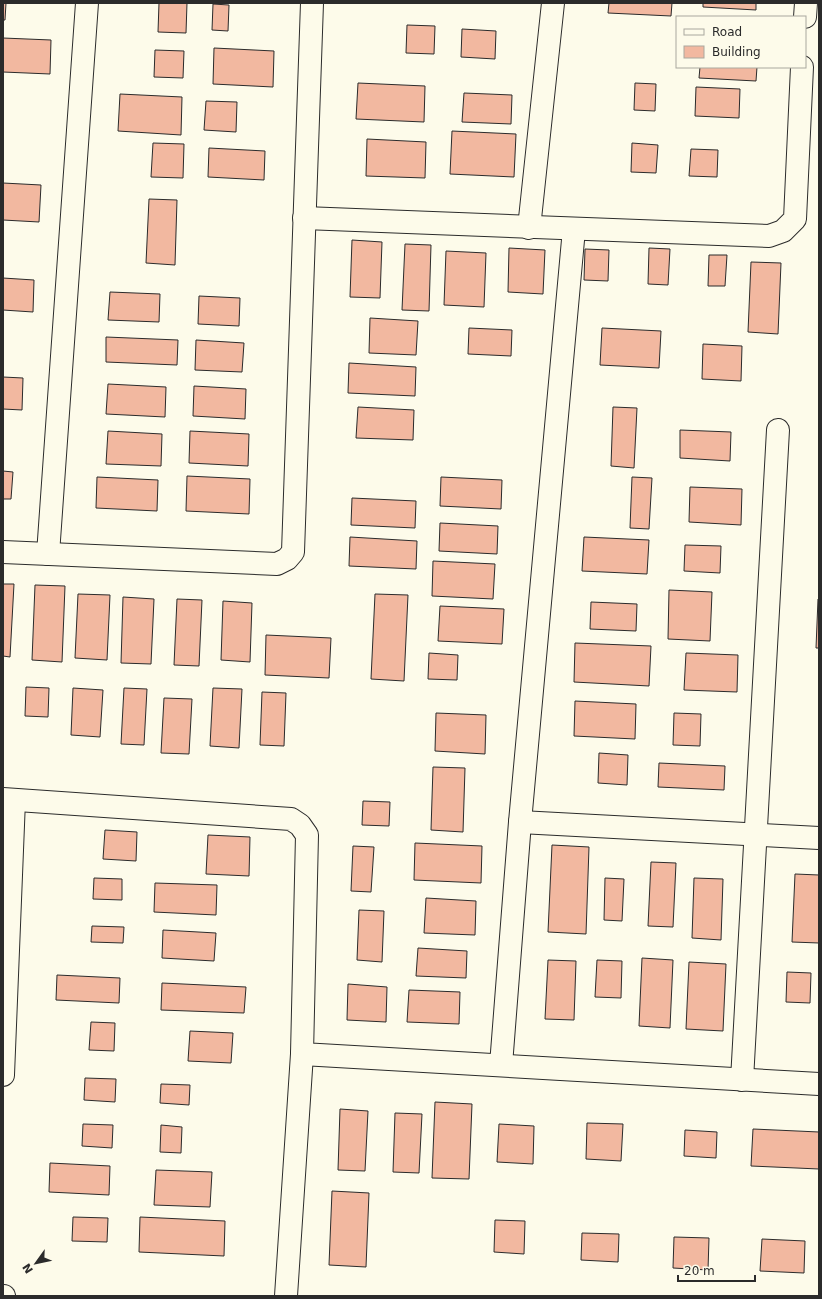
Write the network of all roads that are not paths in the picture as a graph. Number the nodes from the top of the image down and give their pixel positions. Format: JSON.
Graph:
{"nodes":[{"id":1,"x":87,"y":3,"type":"edge"},
{"id":2,"x":312,"y":3,"type":"edge"},
{"id":3,"x":553,"y":3,"type":"edge"},
{"id":4,"x":806,"y":3,"type":"edge"},
{"id":5,"x":805,"y":16,"type":"edge"},
{"id":6,"x":802,"y":68,"type":"edge"},
{"id":7,"x":304,"y":218,"type":"junction"},
{"id":8,"x":529,"y":228,"type":"junction"},
{"id":9,"x":574,"y":229,"type":"junction"},
{"id":10,"x":778,"y":430,"type":"dead end"},
{"id":11,"x":3,"y":552,"type":"edge"},
{"id":12,"x":48,"y":554,"type":"junction"},
{"id":13,"x":9,"y":799,"type":"edge"},
{"id":14,"x":520,"y":822,"type":"junction"},
{"id":15,"x":755,"y":835,"type":"junction"},
{"id":16,"x":819,"y":838,"type":"edge"},
{"id":17,"x":4,"y":1049,"type":"edge"},
{"id":18,"x":302,"y":1054,"type":"junction"},
{"id":19,"x":501,"y":1065,"type":"junction"},
{"id":20,"x":3,"y":1075,"type":"edge"},
{"id":21,"x":742,"y":1080,"type":"junction"},
{"id":22,"x":819,"y":1084,"type":"edge"},
{"id":23,"x":286,"y":1296,"type":"edge"}],
"edges":[{"from":1,"to":12,"type":"street"},
{"from":2,"to":7,"type":"street"},
{"from":3,"to":8,"type":"street"},
{"from":4,"to":5,"type":"street"},
{"from":6,"to":9,"type":"street"},
{"from":7,"to":8,"type":"street"},
{"from":7,"to":12,"type":"street"},
{"from":8,"to":9,"type":"street"},
{"from":9,"to":14,"type":"street"},
{"from":10,"to":15,"type":"street"},
{"from":11,"to":12,"type":"street"},
{"from":13,"to":17,"type":"street"},
{"from":13,"to":18,"type":"street"},
{"from":14,"to":15,"type":"street"},
{"from":14,"to":19,"type":"street"},
{"from":15,"to":16,"type":"street"},
{"from":15,"to":21,"type":"street"},
{"from":17,"to":20,"type":"street"},
{"from":18,"to":19,"type":"street"},
{"from":18,"to":23,"type":"street"},
{"from":19,"to":21,"type":"street"},
{"from":21,"to":22,"type":"street"}]}
